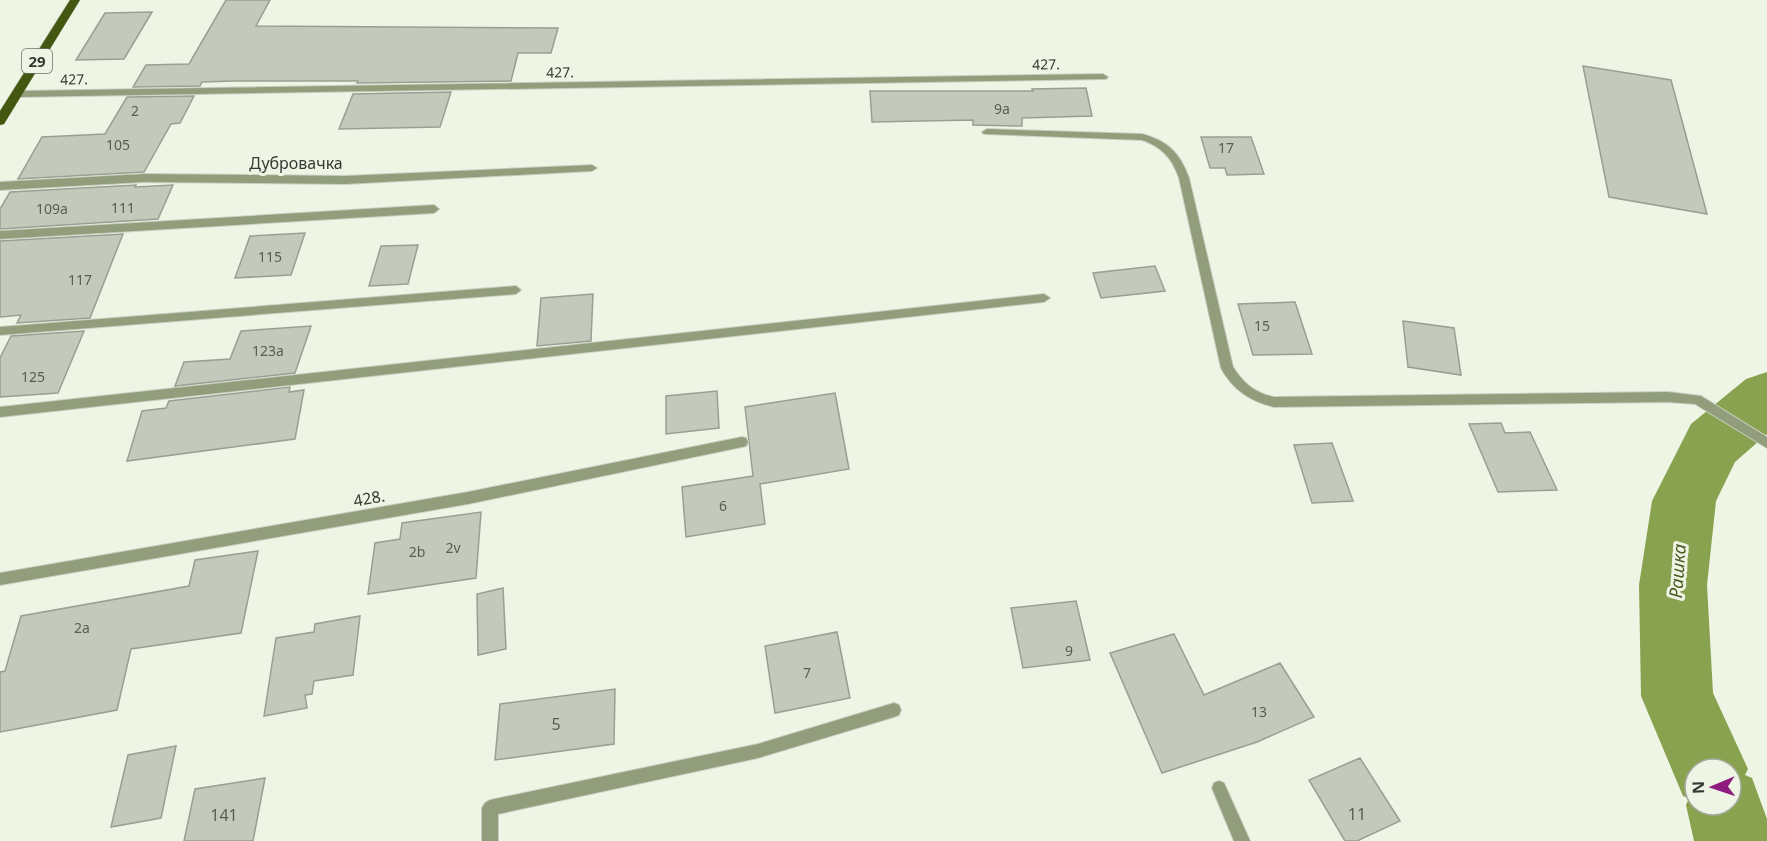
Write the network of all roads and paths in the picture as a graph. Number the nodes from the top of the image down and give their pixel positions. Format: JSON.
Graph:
{"nodes":[{"id":1,"x":75,"y":0,"type":"edge"},
{"id":2,"x":1103,"y":77,"type":"dead end"},
{"id":3,"x":17,"y":94,"type":"junction"},
{"id":4,"x":0,"y":121,"type":"edge"},
{"id":5,"x":987,"y":132,"type":"dead end"},
{"id":6,"x":592,"y":168,"type":"dead end"},
{"id":7,"x":0,"y":186,"type":"edge"},
{"id":8,"x":434,"y":209,"type":"dead end"},
{"id":9,"x":0,"y":236,"type":"edge"},
{"id":10,"x":516,"y":290,"type":"dead end"},
{"id":11,"x":1044,"y":298,"type":"dead end"},
{"id":12,"x":0,"y":331,"type":"edge"},
{"id":13,"x":0,"y":412,"type":"edge"},
{"id":14,"x":742,"y":442,"type":"dead end"},
{"id":15,"x":1767,"y":442,"type":"edge"},
{"id":16,"x":0,"y":579,"type":"edge"},
{"id":17,"x":894,"y":710,"type":"dead end"},
{"id":18,"x":1218,"y":788,"type":"dead end"},
{"id":19,"x":490,"y":841,"type":"edge"},
{"id":20,"x":1242,"y":841,"type":"edge"}],
"edges":[{"from":1,"to":3,"type":"main road","number":"29"},
{"from":2,"to":3,"type":"street","name":"427."},
{"from":3,"to":4,"type":"main road","number":"29"},
{"from":5,"to":15,"type":"street"},
{"from":6,"to":7,"type":"street","name":"Дубровачка"},
{"from":8,"to":9,"type":"street"},
{"from":10,"to":12,"type":"street"},
{"from":11,"to":13,"type":"street"},
{"from":14,"to":16,"type":"street","name":"428."},
{"from":17,"to":19,"type":"street"},
{"from":18,"to":20,"type":"street"}]}
